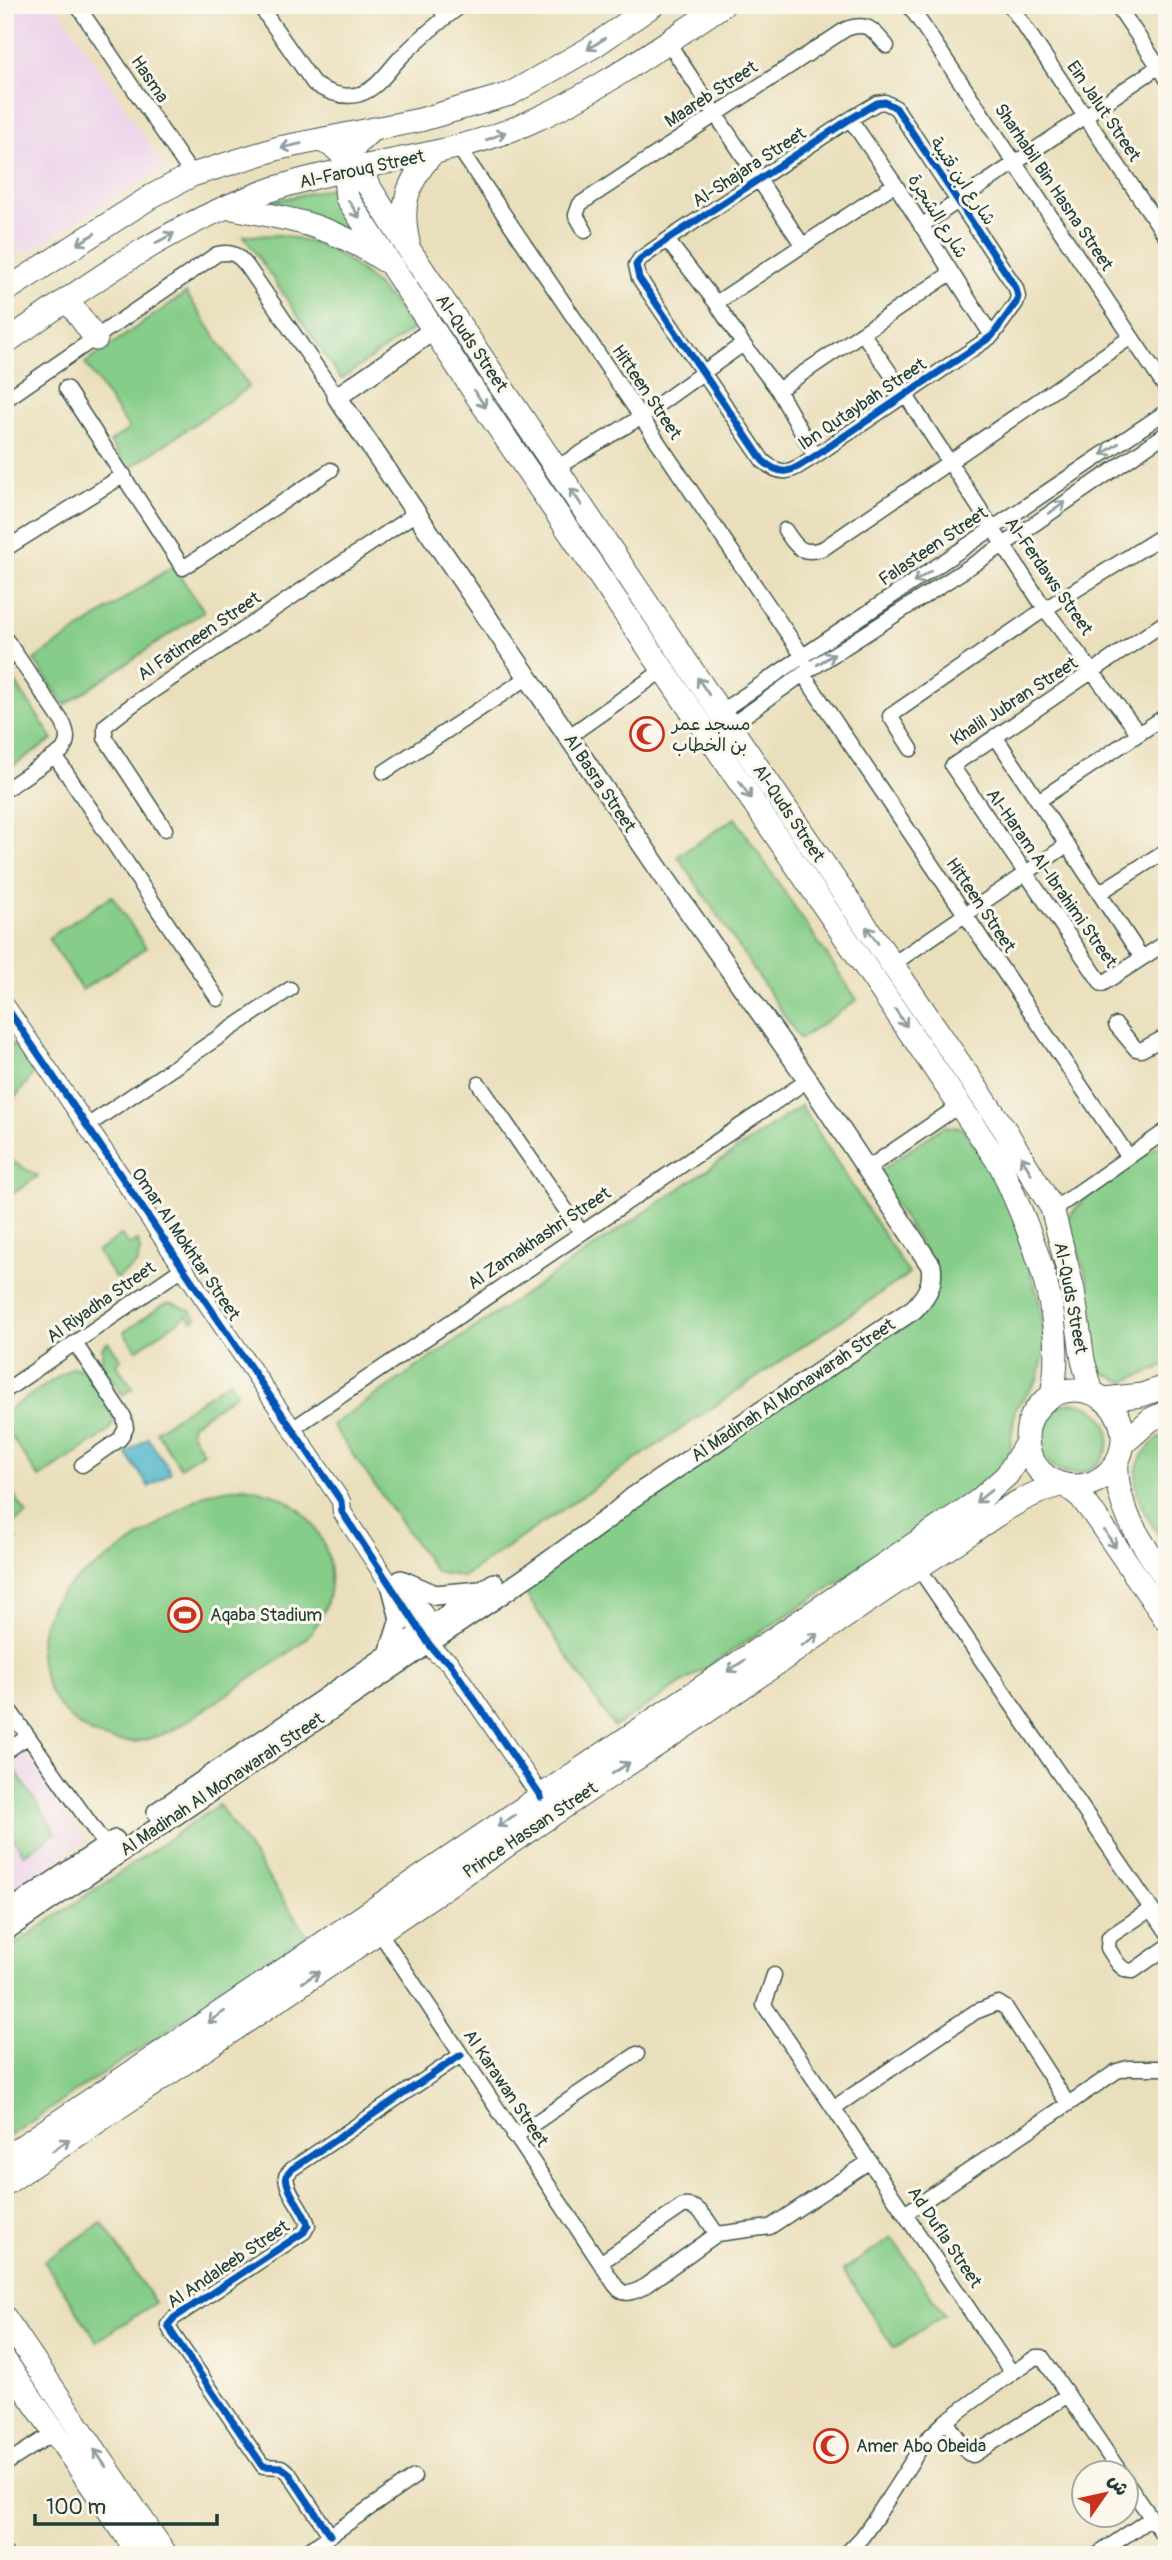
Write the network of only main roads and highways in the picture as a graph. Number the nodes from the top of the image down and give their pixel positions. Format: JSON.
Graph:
{"nodes":[{"id":1,"x":653,"y":5,"type":"edge"},
{"id":2,"x":723,"y":5,"type":"edge"},
{"id":3,"x":373,"y":129,"type":"junction"},
{"id":4,"x":320,"y":139,"type":"junction"},
{"id":5,"x":431,"y":155,"type":"junction"},
{"id":6,"x":350,"y":165,"type":"junction"},
{"id":7,"x":227,"y":207,"type":"junction"},
{"id":8,"x":410,"y":251,"type":"junction"},
{"id":9,"x":391,"y":265,"type":"junction"},
{"id":10,"x":5,"y":291,"type":"edge"},
{"id":11,"x":67,"y":299,"type":"junction"},
{"id":12,"x":435,"y":329,"type":"junction"},
{"id":13,"x":96,"y":339,"type":"road end"},
{"id":14,"x":5,"y":343,"type":"edge"},
{"id":15,"x":630,"y":578,"type":"junction"},
{"id":16,"x":607,"y":587,"type":"junction"},
{"id":17,"x":646,"y":602,"type":"junction"},
{"id":18,"x":626,"y":615,"type":"junction"},
{"id":19,"x":811,"y":845,"type":"junction"},
{"id":20,"x":794,"y":862,"type":"junction"},
{"id":21,"x":819,"y":879,"type":"junction"},
{"id":22,"x":931,"y":1266,"type":"joint"},
{"id":23,"x":1167,"y":1386,"type":"edge"},
{"id":24,"x":1052,"y":1395,"type":"junction"},
{"id":25,"x":1098,"y":1396,"type":"junction"},
{"id":26,"x":1167,"y":1412,"type":"edge"},
{"id":27,"x":1026,"y":1444,"type":"junction"},
{"id":28,"x":1120,"y":1453,"type":"junction"},
{"id":29,"x":1064,"y":1485,"type":"junction"},
{"id":30,"x":632,"y":1498,"type":"junction"},
{"id":31,"x":1167,"y":1580,"type":"edge"},
{"id":32,"x":484,"y":1590,"type":"junction"},
{"id":33,"x":1167,"y":1622,"type":"edge"},
{"id":34,"x":430,"y":1634,"type":"junction"},
{"id":35,"x":389,"y":1655,"type":"junction"},
{"id":36,"x":667,"y":1726,"type":"junction"},
{"id":37,"x":110,"y":1852,"type":"junction"},
{"id":38,"x":5,"y":1914,"type":"edge"},
{"id":39,"x":5,"y":1931,"type":"edge"},
{"id":40,"x":265,"y":1996,"type":"junction"},
{"id":41,"x":5,"y":2158,"type":"edge"},
{"id":42,"x":5,"y":2184,"type":"edge"},
{"id":43,"x":5,"y":2318,"type":"edge"},
{"id":44,"x":5,"y":2361,"type":"edge"},
{"id":45,"x":123,"y":2511,"type":"junction"},
{"id":46,"x":140,"y":2555,"type":"edge"},
{"id":47,"x":166,"y":2555,"type":"edge"}],
"edges":[{"from":1,"to":3,"type":"main road","name":"Al-Farouq Street","one_way":true},
{"from":5,"to":2,"type":"main road","name":"Al-Farouq Street","one_way":true},
{"from":3,"to":4,"type":"main road","name":"Al-Farouq Street"},
{"from":3,"to":6,"type":"main road"},
{"from":4,"to":6,"type":"main road","name":"Al-Quds Street"},
{"from":4,"to":10,"type":"main road","name":"Al-Farouq Street","one_way":true},
{"from":5,"to":6,"type":"main road","name":"Al-Farouq Street"},
{"from":5,"to":8,"type":"main road"},
{"from":6,"to":7,"type":"main road","name":"Al-Farouq Street"},
{"from":6,"to":8,"type":"main road","name":"Al-Quds Street"},
{"from":6,"to":9,"type":"main road","name":"Al-Quds Street","one_way":true},
{"from":7,"to":9,"type":"main road"},
{"from":11,"to":7,"type":"main road","name":"Al-Farouq Street","one_way":true},
{"from":15,"to":8,"type":"main road","name":"Al-Quds Street","one_way":true},
{"from":9,"to":12,"type":"main road","name":"Al-Quds Street"},
{"from":11,"to":13,"type":"main road"},
{"from":11,"to":14,"type":"main road","name":"Al-Farouq Street"},
{"from":12,"to":16,"type":"main road","name":"Al-Quds Street","one_way":true},
{"from":12,"to":22,"type":"main road","name":"Al Basra Street"},
{"from":15,"to":16,"type":"main road"},
{"from":15,"to":17,"type":"main road","name":"Al-Quds Street"},
{"from":16,"to":18,"type":"main road","name":"Al-Quds Street"},
{"from":17,"to":18,"type":"main road"},
{"from":19,"to":17,"type":"main road","name":"Al-Quds Street","one_way":true},
{"from":18,"to":20,"type":"main road","name":"Al-Quds Street","one_way":true},
{"from":19,"to":20,"type":"main road"},
{"from":19,"to":21,"type":"main road","name":"Al-Quds Street"},
{"from":20,"to":21,"type":"main road","name":"Al-Quds Street"},
{"from":21,"to":24,"type":"main road","name":"Al-Quds Street","one_way":true},
{"from":25,"to":21,"type":"main road","name":"Al-Quds Street","one_way":true},
{"from":22,"to":30,"type":"main road","name":"Al Madinah Al Monawarah Street"},
{"from":23,"to":25,"type":"main road"},
{"from":24,"to":25,"type":"main road"},
{"from":24,"to":27,"type":"main road"},
{"from":25,"to":28,"type":"main road"},
{"from":26,"to":28,"type":"main road"},
{"from":27,"to":29,"type":"main road"},
{"from":27,"to":36,"type":"main road","name":"Prince Hassan Street","one_way":true},
{"from":28,"to":29,"type":"main road"},
{"from":28,"to":31,"type":"main road"},
{"from":29,"to":33,"type":"main road","one_way":true},
{"from":36,"to":29,"type":"main road","name":"Prince Hassan Street","one_way":true},
{"from":30,"to":32,"type":"main road"},
{"from":30,"to":34,"type":"main road"},
{"from":32,"to":34,"type":"main road"},
{"from":32,"to":35,"type":"main road"},
{"from":34,"to":35,"type":"main road","name":"Al Madinah Al Monawarah Street"},
{"from":34,"to":37,"type":"main road","name":"Al Madinah Al Monawarah Street"},
{"from":35,"to":37,"type":"main road","name":"Al Madinah Al Monawarah Street"},
{"from":36,"to":40,"type":"main road","name":"Prince Hassan Street","one_way":true},
{"from":40,"to":36,"type":"main road","name":"Prince Hassan Street","one_way":true},
{"from":37,"to":38,"type":"main road","name":"Al Madinah Al Monawarah Street"},
{"from":37,"to":39,"type":"main road","name":"Al Madinah Al Monawarah Street"},
{"from":40,"to":41,"type":"main road","name":"Prince Hassan Street","one_way":true},
{"from":42,"to":40,"type":"main road","name":"Prince Hassan Street","one_way":true},
{"from":45,"to":43,"type":"main road","one_way":true},
{"from":44,"to":45,"type":"main road"},
{"from":45,"to":46,"type":"main road"},
{"from":45,"to":47,"type":"main road"}]}
